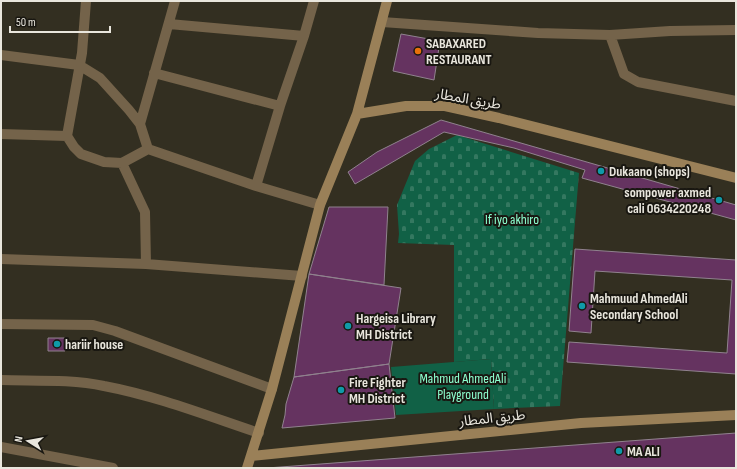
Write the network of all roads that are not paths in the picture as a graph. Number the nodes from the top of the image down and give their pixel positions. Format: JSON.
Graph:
{"nodes":[{"id":1,"x":86,"y":1,"type":"edge"},
{"id":2,"x":175,"y":1,"type":"edge"},
{"id":3,"x":314,"y":1,"type":"edge"},
{"id":4,"x":387,"y":1,"type":"edge"},
{"id":5,"x":382,"y":22,"type":"junction"},
{"id":6,"x":169,"y":24,"type":"junction"},
{"id":7,"x":736,"y":30,"type":"edge"},
{"id":8,"x":610,"y":35,"type":"junction"},
{"id":9,"x":304,"y":36,"type":"junction"},
{"id":10,"x":1,"y":55,"type":"edge"},
{"id":11,"x":79,"y":65,"type":"junction"},
{"id":12,"x":154,"y":73,"type":"junction"},
{"id":13,"x":736,"y":101,"type":"edge"},
{"id":14,"x":280,"y":106,"type":"junction"},
{"id":15,"x":357,"y":114,"type":"junction"},
{"id":16,"x":140,"y":124,"type":"junction"},
{"id":17,"x":1,"y":134,"type":"edge"},
{"id":18,"x":67,"y":136,"type":"junction"},
{"id":19,"x":148,"y":148,"type":"junction"},
{"id":20,"x":122,"y":163,"type":"junction"},
{"id":21,"x":736,"y":178,"type":"edge"},
{"id":22,"x":256,"y":186,"type":"junction"},
{"id":23,"x":320,"y":205,"type":"junction"},
{"id":24,"x":1,"y":259,"type":"edge"},
{"id":25,"x":146,"y":264,"type":"junction"},
{"id":26,"x":302,"y":276,"type":"junction"},
{"id":27,"x":1,"y":324,"type":"edge"},
{"id":28,"x":1,"y":380,"type":"edge"},
{"id":29,"x":272,"y":389,"type":"junction"},
{"id":30,"x":736,"y":415,"type":"edge"},
{"id":31,"x":259,"y":433,"type":"junction"},
{"id":32,"x":1,"y":447,"type":"edge"},
{"id":33,"x":251,"y":456,"type":"junction"},
{"id":34,"x":113,"y":468,"type":"edge"},
{"id":35,"x":248,"y":468,"type":"edge"}],
"edges":[{"from":1,"to":11,"type":"street"},
{"from":2,"to":6,"type":"street"},
{"from":3,"to":9,"type":"street"},
{"from":4,"to":5,"type":"main road"},
{"from":5,"to":8,"type":"street"},
{"from":5,"to":15,"type":"main road"},
{"from":6,"to":9,"type":"street"},
{"from":6,"to":12,"type":"street"},
{"from":7,"to":8,"type":"street"},
{"from":8,"to":13,"type":"street"},
{"from":9,"to":14,"type":"street"},
{"from":10,"to":11,"type":"street"},
{"from":11,"to":16,"type":"street"},
{"from":11,"to":18,"type":"street"},
{"from":12,"to":14,"type":"street"},
{"from":12,"to":16,"type":"street"},
{"from":14,"to":22,"type":"street"},
{"from":15,"to":21,"type":"main road","name":"طريق المطار"},
{"from":15,"to":23,"type":"main road"},
{"from":16,"to":19,"type":"street"},
{"from":17,"to":18,"type":"street"},
{"from":18,"to":20,"type":"street"},
{"from":19,"to":20,"type":"street"},
{"from":19,"to":22,"type":"street"},
{"from":20,"to":25,"type":"street"},
{"from":22,"to":23,"type":"street"},
{"from":23,"to":26,"type":"main road"},
{"from":24,"to":25,"type":"street"},
{"from":25,"to":26,"type":"street"},
{"from":26,"to":29,"type":"main road"},
{"from":27,"to":29,"type":"street"},
{"from":28,"to":31,"type":"street"},
{"from":29,"to":31,"type":"main road"},
{"from":30,"to":33,"type":"main road","name":"طريق المطار"},
{"from":31,"to":33,"type":"main road"},
{"from":32,"to":34,"type":"street"},
{"from":33,"to":35,"type":"main road"}]}
